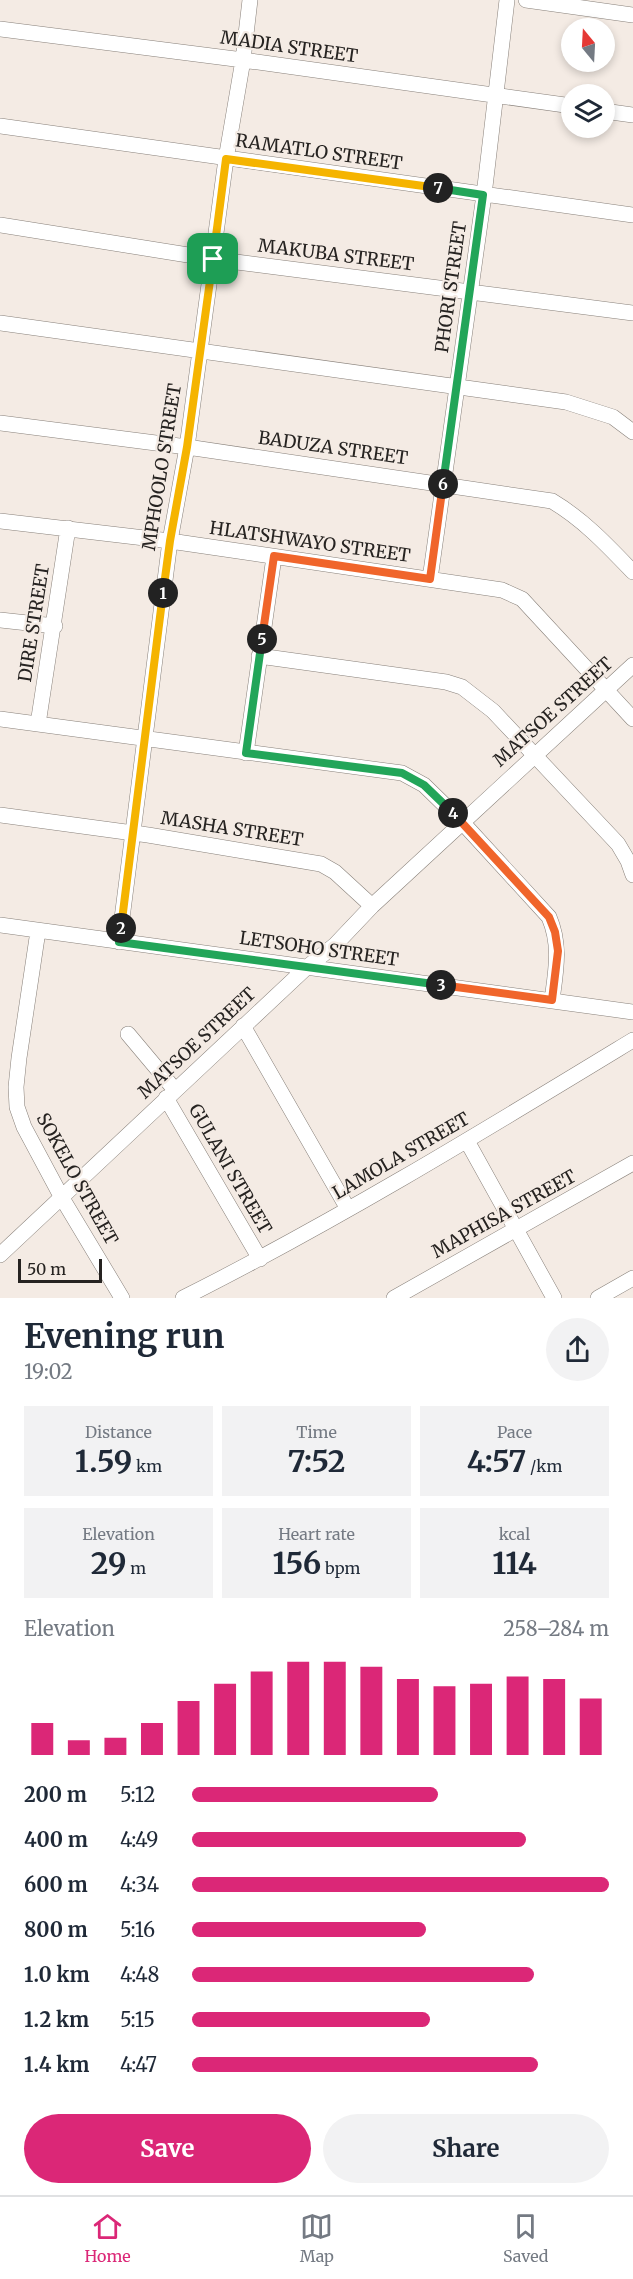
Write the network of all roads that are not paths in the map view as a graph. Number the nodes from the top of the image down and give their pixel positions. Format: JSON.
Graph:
{"nodes":[{"id":1,"x":250,"y":0,"type":"edge"},
{"id":2,"x":507,"y":0,"type":"edge"},
{"id":3,"x":526,"y":0,"type":"edge"},
{"id":4,"x":633,"y":15,"type":"edge"},
{"id":5,"x":0,"y":29,"type":"edge"},
{"id":6,"x":243,"y":60,"type":"junction"},
{"id":7,"x":495,"y":95,"type":"junction"},
{"id":8,"x":561,"y":104,"type":"edge"},
{"id":9,"x":615,"y":113,"type":"edge"},
{"id":10,"x":633,"y":115,"type":"edge"},
{"id":11,"x":0,"y":126,"type":"edge"},
{"id":12,"x":226,"y":159,"type":"junction"},
{"id":13,"x":483,"y":195,"type":"junction"},
{"id":14,"x":633,"y":215,"type":"edge"},
{"id":15,"x":0,"y":225,"type":"edge"},
{"id":16,"x":213,"y":259,"type":"junction"},
{"id":17,"x":470,"y":292,"type":"junction"},
{"id":18,"x":633,"y":313,"type":"edge"},
{"id":19,"x":0,"y":323,"type":"edge"},
{"id":20,"x":200,"y":350,"type":"junction"},
{"id":21,"x":457,"y":386,"type":"junction"},
{"id":22,"x":0,"y":423,"type":"edge"},
{"id":23,"x":633,"y":432,"type":"edge"},
{"id":24,"x":187,"y":447,"type":"junction"},
{"id":25,"x":443,"y":484,"type":"junction"},
{"id":26,"x":0,"y":521,"type":"edge"},
{"id":27,"x":68,"y":528,"type":"junction"},
{"id":28,"x":170,"y":541,"type":"junction"},
{"id":29,"x":274,"y":556,"type":"junction"},
{"id":30,"x":633,"y":572,"type":"edge"},
{"id":31,"x":430,"y":579,"type":"junction"},
{"id":32,"x":0,"y":620,"type":"edge"},
{"id":33,"x":55,"y":626,"type":"junction"},
{"id":34,"x":259,"y":656,"type":"junction"},
{"id":35,"x":633,"y":665,"type":"edge"},
{"id":36,"x":607,"y":690,"type":"junction"},
{"id":37,"x":0,"y":719,"type":"edge"},
{"id":38,"x":633,"y":719,"type":"edge"},
{"id":39,"x":38,"y":724,"type":"junction"},
{"id":40,"x":144,"y":740,"type":"junction"},
{"id":41,"x":246,"y":753,"type":"junction"},
{"id":42,"x":534,"y":755,"type":"junction"},
{"id":43,"x":0,"y":815,"type":"edge"},
{"id":44,"x":462,"y":822,"type":"junction"},
{"id":45,"x":134,"y":833,"type":"junction"},
{"id":46,"x":633,"y":875,"type":"edge"},
{"id":47,"x":372,"y":906,"type":"junction"},
{"id":48,"x":0,"y":925,"type":"edge"},
{"id":49,"x":38,"y":931,"type":"junction"},
{"id":50,"x":119,"y":942,"type":"junction"},
{"id":51,"x":335,"y":945,"type":"junction"},
{"id":52,"x":306,"y":968,"type":"junction"},
{"id":53,"x":345,"y":973,"type":"junction"},
{"id":54,"x":552,"y":1000,"type":"junction"},
{"id":55,"x":633,"y":1012,"type":"edge"},
{"id":56,"x":243,"y":1026,"type":"junction"},
{"id":57,"x":129,"y":1034,"type":"dead end"},
{"id":58,"x":633,"y":1040,"type":"edge"},
{"id":59,"x":170,"y":1094,"type":"junction"},
{"id":60,"x":467,"y":1141,"type":"junction"},
{"id":61,"x":633,"y":1163,"type":"edge"},
{"id":62,"x":62,"y":1198,"type":"junction"},
{"id":63,"x":348,"y":1209,"type":"junction"},
{"id":64,"x":516,"y":1229,"type":"junction"},
{"id":65,"x":0,"y":1255,"type":"edge"},
{"id":66,"x":260,"y":1259,"type":"junction"},
{"id":67,"x":633,"y":1278,"type":"edge"},
{"id":68,"x":122,"y":1298,"type":"edge"},
{"id":69,"x":183,"y":1298,"type":"edge"},
{"id":70,"x":394,"y":1298,"type":"edge"},
{"id":71,"x":554,"y":1298,"type":"edge"},
{"id":72,"x":598,"y":1298,"type":"edge"}],
"edges":[{"from":1,"to":6,"type":"street","name":"MPHOOLO STREET"},
{"from":2,"to":7,"type":"street","name":"PHORI STREET"},
{"from":3,"to":4,"type":"street"},
{"from":5,"to":6,"type":"street","name":"MADIA STREET"},
{"from":6,"to":7,"type":"street","name":"MADIA STREET"},
{"from":6,"to":12,"type":"street","name":"MPHOOLO STREET"},
{"from":7,"to":8,"type":"street","name":"MADIA STREET"},
{"from":7,"to":13,"type":"street","name":"PHORI STREET"},
{"from":9,"to":10,"type":"street"},
{"from":11,"to":12,"type":"street","name":"RAMATLO STREET"},
{"from":12,"to":13,"type":"street","name":"RAMATLO STREET"},
{"from":12,"to":16,"type":"street","name":"MPHOOLO STREET"},
{"from":13,"to":14,"type":"street","name":"RAMATLO STREET"},
{"from":13,"to":17,"type":"street","name":"PHORI STREET"},
{"from":15,"to":16,"type":"street","name":"MAKUBA STREET"},
{"from":16,"to":17,"type":"street","name":"MAKUBA STREET"},
{"from":16,"to":20,"type":"street","name":"MPHOOLO STREET"},
{"from":17,"to":18,"type":"street","name":"MAKUBA STREET"},
{"from":17,"to":21,"type":"street","name":"PHORI STREET"},
{"from":19,"to":20,"type":"street"},
{"from":20,"to":21,"type":"street"},
{"from":20,"to":24,"type":"street","name":"MPHOOLO STREET"},
{"from":21,"to":23,"type":"street"},
{"from":21,"to":25,"type":"street","name":"PHORI STREET"},
{"from":22,"to":24,"type":"street","name":"BADUZA STREET"},
{"from":24,"to":25,"type":"street","name":"BADUZA STREET"},
{"from":24,"to":28,"type":"street","name":"MPHOOLO STREET"},
{"from":25,"to":30,"type":"street","name":"BADUZA STREET"},
{"from":25,"to":31,"type":"street","name":"PHORI STREET"},
{"from":26,"to":27,"type":"street","name":"HLATSHWAYO STREET"},
{"from":27,"to":28,"type":"street","name":"HLATSHWAYO STREET"},
{"from":27,"to":33,"type":"street","name":"DIRE STREET"},
{"from":28,"to":29,"type":"street","name":"HLATSHWAYO STREET"},
{"from":28,"to":40,"type":"street","name":"MPHOOLO STREET"},
{"from":29,"to":31,"type":"street","name":"HLATSHWAYO STREET"},
{"from":29,"to":34,"type":"street"},
{"from":31,"to":36,"type":"street","name":"HLATSHWAYO STREET"},
{"from":32,"to":33,"type":"street"},
{"from":33,"to":39,"type":"street","name":"DIRE STREET"},
{"from":34,"to":41,"type":"street"},
{"from":34,"to":42,"type":"street"},
{"from":35,"to":36,"type":"street","name":"MATSOE STREET"},
{"from":36,"to":38,"type":"street","name":"HLATSHWAYO STREET"},
{"from":36,"to":42,"type":"street","name":"MATSOE STREET"},
{"from":37,"to":39,"type":"street"},
{"from":39,"to":40,"type":"street"},
{"from":40,"to":41,"type":"street"},
{"from":40,"to":45,"type":"street","name":"MPHOOLO STREET"},
{"from":41,"to":44,"type":"street"},
{"from":42,"to":44,"type":"street","name":"MATSOE STREET"},
{"from":42,"to":46,"type":"street"},
{"from":43,"to":45,"type":"street","name":"MASHA STREET"},
{"from":44,"to":47,"type":"street","name":"MATSOE STREET"},
{"from":44,"to":54,"type":"street"},
{"from":45,"to":47,"type":"street","name":"MASHA STREET"},
{"from":45,"to":50,"type":"street","name":"MPHOOLO STREET"},
{"from":47,"to":51,"type":"street","name":"MATSOE STREET"},
{"from":48,"to":49,"type":"street","name":"LETSOHO STREET"},
{"from":49,"to":50,"type":"street","name":"LETSOHO STREET"},
{"from":49,"to":62,"type":"street","name":"SOKELO STREET"},
{"from":50,"to":52,"type":"street","name":"LETSOHO STREET"},
{"from":51,"to":52,"type":"street","name":"MATSOE STREET"},
{"from":51,"to":53,"type":"street"},
{"from":52,"to":53,"type":"street","name":"LETSOHO STREET"},
{"from":52,"to":56,"type":"street","name":"MATSOE STREET"},
{"from":53,"to":54,"type":"street","name":"LETSOHO STREET"},
{"from":54,"to":55,"type":"street","name":"LETSOHO STREET"},
{"from":56,"to":59,"type":"street","name":"MATSOE STREET"},
{"from":56,"to":63,"type":"street"},
{"from":57,"to":59,"type":"street","name":"GULANI STREET"},
{"from":58,"to":60,"type":"street","name":"LAMOLA STREET"},
{"from":59,"to":62,"type":"street","name":"MATSOE STREET"},
{"from":59,"to":66,"type":"street","name":"GULANI STREET"},
{"from":60,"to":63,"type":"street","name":"LAMOLA STREET"},
{"from":60,"to":64,"type":"street"},
{"from":61,"to":64,"type":"street","name":"MAPHISA STREET"},
{"from":62,"to":65,"type":"street","name":"MATSOE STREET"},
{"from":62,"to":68,"type":"street","name":"SOKELO STREET"},
{"from":63,"to":66,"type":"street","name":"LAMOLA STREET"},
{"from":64,"to":70,"type":"street","name":"MAPHISA STREET"},
{"from":64,"to":71,"type":"street"},
{"from":66,"to":69,"type":"street","name":"LAMOLA STREET"},
{"from":67,"to":72,"type":"street"}]}
